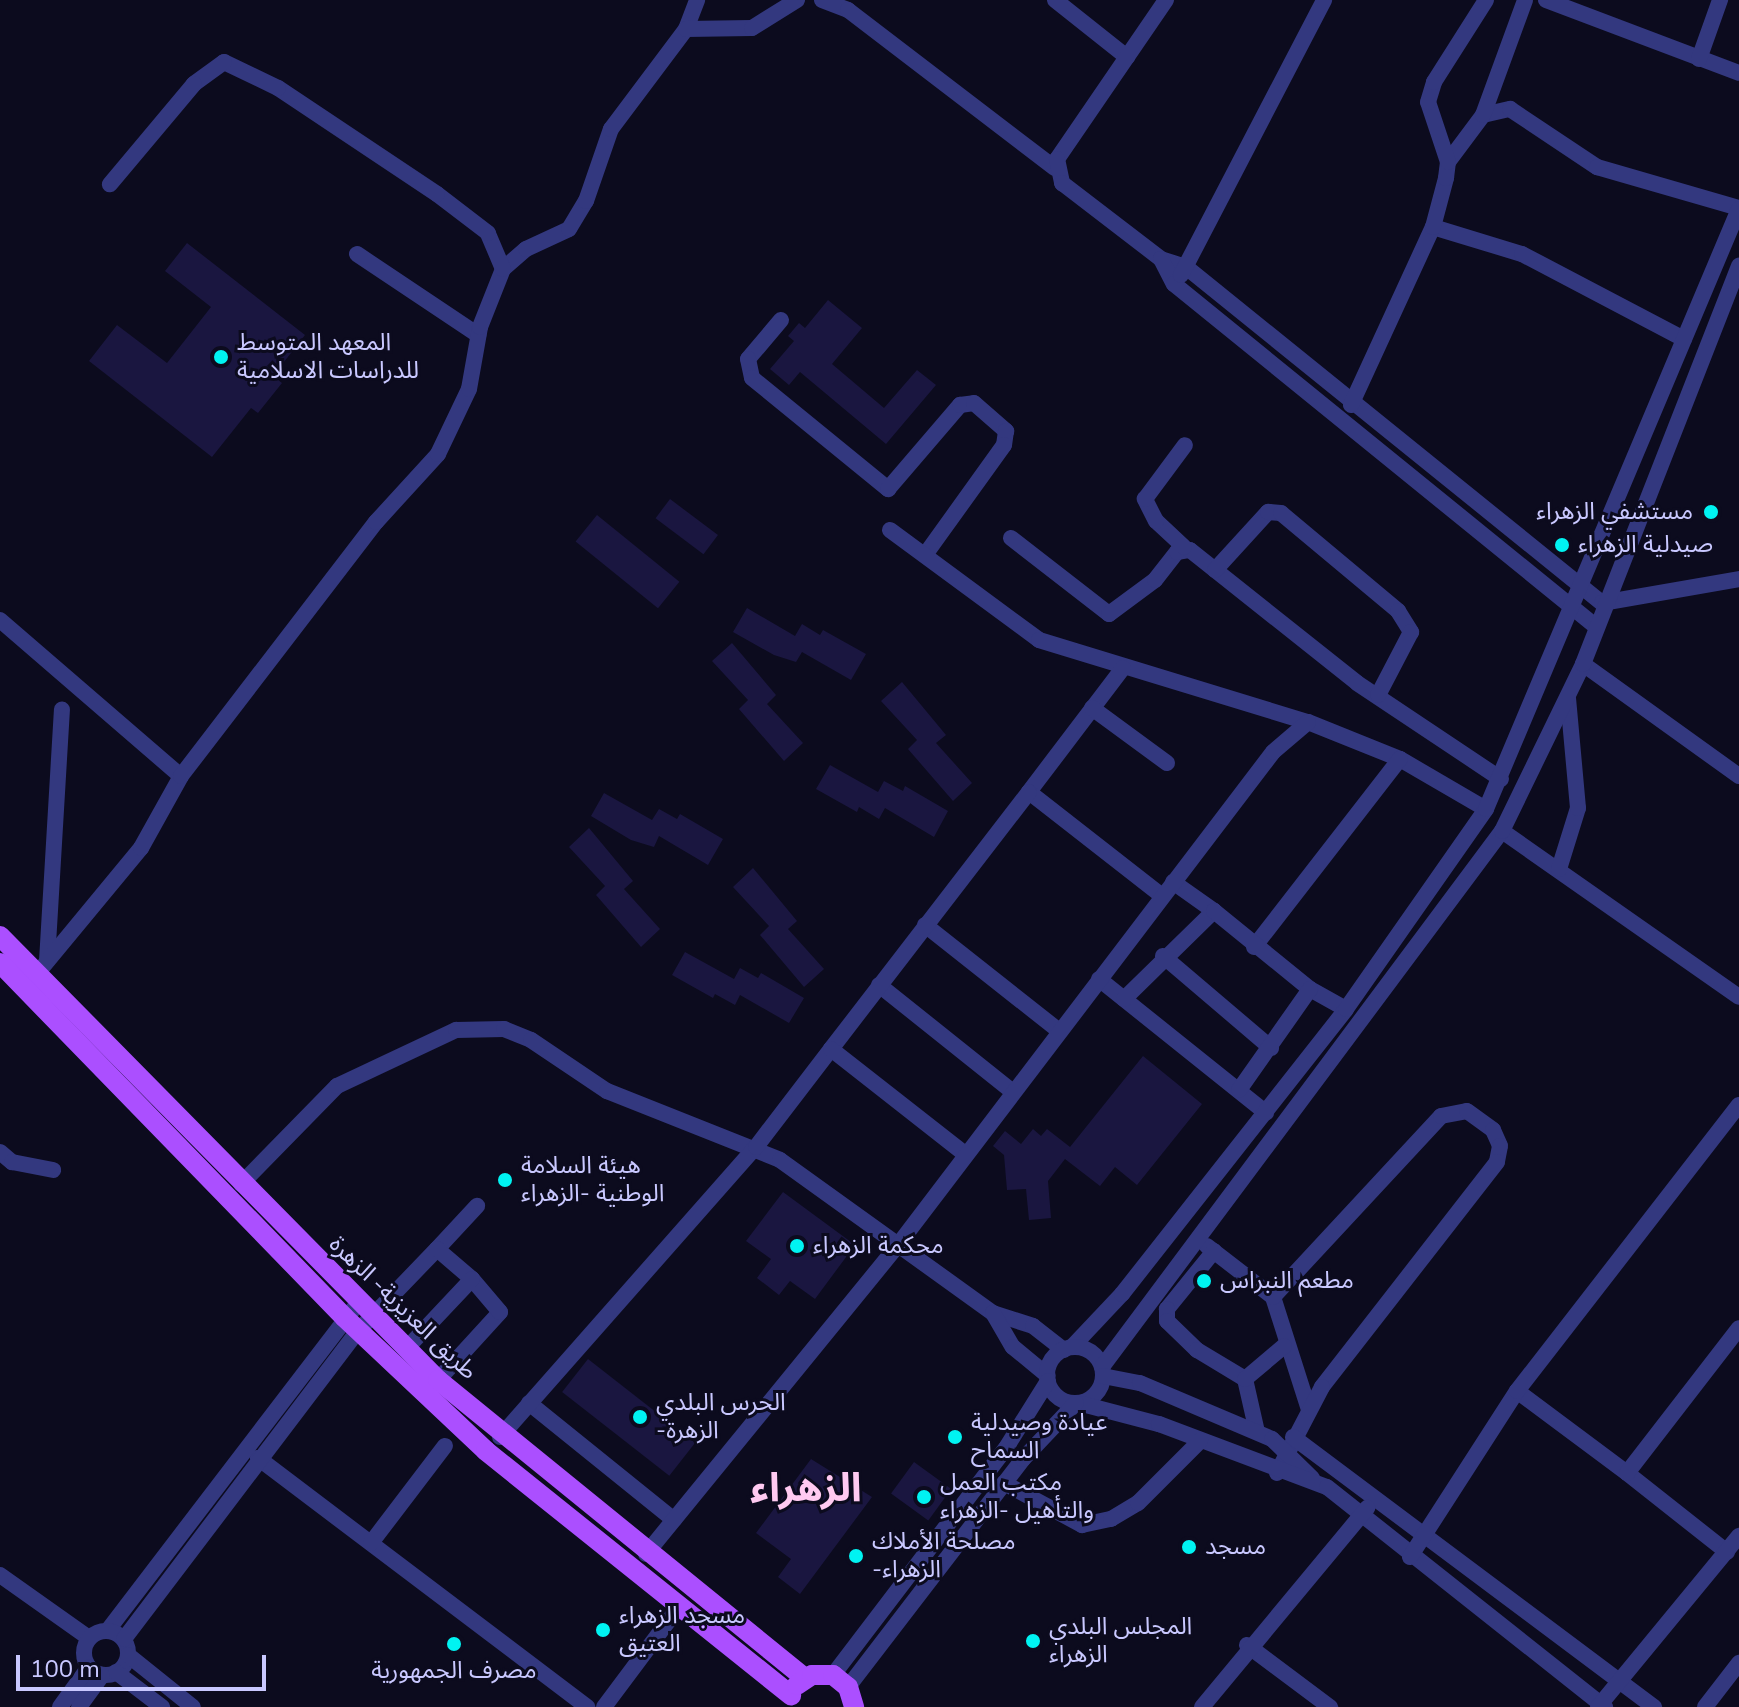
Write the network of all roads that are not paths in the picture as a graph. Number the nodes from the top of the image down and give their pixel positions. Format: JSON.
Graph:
{"nodes":[{"id":1,"x":697,"y":0,"type":"edge"},
{"id":2,"x":797,"y":0,"type":"edge"},
{"id":3,"x":822,"y":0,"type":"edge"},
{"id":4,"x":1055,"y":0,"type":"edge"},
{"id":5,"x":1166,"y":0,"type":"edge"},
{"id":6,"x":1486,"y":0,"type":"edge"},
{"id":7,"x":1525,"y":0,"type":"edge"},
{"id":8,"x":1546,"y":0,"type":"edge"},
{"id":9,"x":1720,"y":0,"type":"edge"},
{"id":10,"x":1320,"y":3,"type":"edge"},
{"id":11,"x":686,"y":29,"type":"junction"},
{"id":12,"x":1127,"y":57,"type":"junction"},
{"id":13,"x":1699,"y":59,"type":"junction"},
{"id":14,"x":1739,"y":73,"type":"edge"},
{"id":15,"x":1497,"y":80,"type":"junction"},
{"id":16,"x":1510,"y":109,"type":"junction"},
{"id":17,"x":1483,"y":115,"type":"junction"},
{"id":18,"x":1448,"y":162,"type":"junction"},
{"id":19,"x":1055,"y":168,"type":"junction"},
{"id":20,"x":110,"y":184,"type":"dead end"},
{"id":21,"x":1739,"y":209,"type":"edge"},
{"id":22,"x":1433,"y":227,"type":"junction"},
{"id":23,"x":357,"y":254,"type":"dead end"},
{"id":24,"x":1161,"y":259,"type":"junction"},
{"id":25,"x":1739,"y":265,"type":"edge"},
{"id":26,"x":1186,"y":267,"type":"junction"},
{"id":27,"x":503,"y":269,"type":"junction"},
{"id":28,"x":1174,"y":284,"type":"junction"},
{"id":29,"x":781,"y":320,"type":"dead end"},
{"id":30,"x":478,"y":335,"type":"junction"},
{"id":31,"x":1684,"y":339,"type":"junction"},
{"id":32,"x":1351,"y":405,"type":"junction"},
{"id":33,"x":1185,"y":445,"type":"dead end"},
{"id":34,"x":890,"y":530,"type":"dead end"},
{"id":35,"x":1011,"y":538,"type":"dead end"},
{"id":36,"x":1184,"y":547,"type":"junction"},
{"id":37,"x":925,"y":555,"type":"junction"},
{"id":38,"x":1215,"y":570,"type":"junction"},
{"id":39,"x":1739,"y":579,"type":"edge"},
{"id":40,"x":1579,"y":587,"type":"junction"},
{"id":41,"x":1602,"y":603,"type":"junction"},
{"id":42,"x":1571,"y":610,"type":"junction"},
{"id":43,"x":0,"y":620,"type":"edge"},
{"id":44,"x":1594,"y":625,"type":"junction"},
{"id":45,"x":1583,"y":664,"type":"junction"},
{"id":46,"x":1123,"y":668,"type":"junction"},
{"id":47,"x":1378,"y":695,"type":"junction"},
{"id":48,"x":1568,"y":696,"type":"junction"},
{"id":49,"x":1092,"y":708,"type":"junction"},
{"id":50,"x":62,"y":709,"type":"dead end"},
{"id":51,"x":1308,"y":722,"type":"junction"},
{"id":52,"x":1400,"y":759,"type":"junction"},
{"id":53,"x":1167,"y":763,"type":"dead end"},
{"id":54,"x":181,"y":776,"type":"junction"},
{"id":55,"x":1739,"y":776,"type":"edge"},
{"id":56,"x":1501,"y":779,"type":"junction"},
{"id":57,"x":1029,"y":792,"type":"junction"},
{"id":58,"x":1486,"y":809,"type":"junction"},
{"id":59,"x":1502,"y":831,"type":"junction"},
{"id":60,"x":1559,"y":869,"type":"junction"},
{"id":61,"x":1173,"y":882,"type":"junction"},
{"id":62,"x":1162,"y":896,"type":"junction"},
{"id":63,"x":1214,"y":911,"type":"junction"},
{"id":64,"x":925,"y":925,"type":"junction"},
{"id":65,"x":0,"y":936,"type":"edge"},
{"id":66,"x":1254,"y":947,"type":"junction"},
{"id":67,"x":1163,"y":956,"type":"junction"},
{"id":68,"x":0,"y":963,"type":"edge"},
{"id":69,"x":36,"y":974,"type":"junction"},
{"id":70,"x":1099,"y":979,"type":"junction"},
{"id":71,"x":879,"y":985,"type":"junction"},
{"id":72,"x":1310,"y":989,"type":"junction"},
{"id":73,"x":1739,"y":997,"type":"edge"},
{"id":74,"x":1124,"y":999,"type":"junction"},
{"id":75,"x":1346,"y":1009,"type":"junction"},
{"id":76,"x":1059,"y":1031,"type":"junction"},
{"id":77,"x":1271,"y":1048,"type":"junction"},
{"id":78,"x":831,"y":1049,"type":"junction"},
{"id":79,"x":1239,"y":1090,"type":"junction"},
{"id":80,"x":1013,"y":1092,"type":"junction"},
{"id":81,"x":1739,"y":1105,"type":"edge"},
{"id":82,"x":1266,"y":1113,"type":"junction"},
{"id":83,"x":756,"y":1147,"type":"junction"},
{"id":84,"x":0,"y":1152,"type":"edge"},
{"id":85,"x":965,"y":1154,"type":"junction"},
{"id":86,"x":53,"y":1170,"type":"dead end"},
{"id":87,"x":241,"y":1184,"type":"junction"},
{"id":88,"x":477,"y":1206,"type":"dead end"},
{"id":89,"x":1196,"y":1240,"type":"junction"},
{"id":90,"x":898,"y":1245,"type":"junction"},
{"id":91,"x":437,"y":1249,"type":"junction"},
{"id":92,"x":1214,"y":1251,"type":"junction"},
{"id":93,"x":472,"y":1279,"type":"junction"},
{"id":94,"x":1273,"y":1297,"type":"junction"},
{"id":95,"x":993,"y":1313,"type":"junction"},
{"id":96,"x":358,"y":1317,"type":"junction"},
{"id":97,"x":1739,"y":1328,"type":"edge"},
{"id":98,"x":1284,"y":1346,"type":"junction"},
{"id":99,"x":1068,"y":1348,"type":"junction"},
{"id":100,"x":406,"y":1349,"type":"junction"},
{"id":101,"x":1103,"y":1371,"type":"junction"},
{"id":102,"x":1048,"y":1378,"type":"junction"},
{"id":103,"x":1245,"y":1379,"type":"junction"},
{"id":104,"x":438,"y":1380,"type":"junction"},
{"id":105,"x":1517,"y":1391,"type":"junction"},
{"id":106,"x":529,"y":1403,"type":"junction"},
{"id":107,"x":1079,"y":1403,"type":"junction"},
{"id":108,"x":1309,"y":1410,"type":"junction"},
{"id":109,"x":1257,"y":1432,"type":"junction"},
{"id":110,"x":500,"y":1437,"type":"junction"},
{"id":111,"x":1200,"y":1441,"type":"junction"},
{"id":112,"x":1291,"y":1443,"type":"junction"},
{"id":113,"x":445,"y":1446,"type":"dead end"},
{"id":114,"x":258,"y":1458,"type":"junction"},
{"id":115,"x":1277,"y":1473,"type":"junction"},
{"id":116,"x":1627,"y":1473,"type":"junction"},
{"id":117,"x":1312,"y":1478,"type":"junction"},
{"id":118,"x":1004,"y":1483,"type":"junction"},
{"id":119,"x":1374,"y":1498,"type":"junction"},
{"id":120,"x":1360,"y":1517,"type":"junction"},
{"id":121,"x":674,"y":1520,"type":"junction"},
{"id":122,"x":1423,"y":1530,"type":"junction"},
{"id":123,"x":1739,"y":1536,"type":"edge"},
{"id":124,"x":371,"y":1543,"type":"junction"},
{"id":125,"x":1727,"y":1552,"type":"junction"},
{"id":126,"x":646,"y":1554,"type":"junction"},
{"id":127,"x":1410,"y":1557,"type":"junction"},
{"id":128,"x":0,"y":1575,"type":"edge"},
{"id":129,"x":678,"y":1608,"type":"junction"},
{"id":130,"x":108,"y":1630,"type":"junction"},
{"id":131,"x":89,"y":1638,"type":"junction"},
{"id":132,"x":1247,"y":1645,"type":"junction"},
{"id":133,"x":126,"y":1647,"type":"junction"},
{"id":134,"x":1739,"y":1663,"type":"edge"},
{"id":135,"x":102,"y":1671,"type":"junction"},
{"id":136,"x":805,"y":1678,"type":"junction"},
{"id":137,"x":1620,"y":1681,"type":"junction"},
{"id":138,"x":845,"y":1690,"type":"edge"},
{"id":139,"x":791,"y":1701,"type":"edge"},
{"id":140,"x":1601,"y":1706,"type":"edge"},
{"id":141,"x":60,"y":1707,"type":"edge"},
{"id":142,"x":79,"y":1707,"type":"edge"},
{"id":143,"x":162,"y":1707,"type":"edge"},
{"id":144,"x":193,"y":1707,"type":"edge"},
{"id":145,"x":587,"y":1707,"type":"edge"},
{"id":146,"x":604,"y":1707,"type":"edge"},
{"id":147,"x":1202,"y":1707,"type":"edge"},
{"id":148,"x":1330,"y":1707,"type":"edge"},
{"id":149,"x":1654,"y":1707,"type":"edge"},
{"id":150,"x":1705,"y":1707,"type":"edge"}],
"edges":[{"from":1,"to":11,"type":"street"},
{"from":2,"to":11,"type":"street"},
{"from":3,"to":19,"type":"street"},
{"from":4,"to":12,"type":"street"},
{"from":5,"to":12,"type":"street"},
{"from":6,"to":18,"type":"street"},
{"from":7,"to":15,"type":"street"},
{"from":8,"to":13,"type":"street"},
{"from":9,"to":13,"type":"street"},
{"from":10,"to":26,"type":"street"},
{"from":11,"to":27,"type":"street"},
{"from":12,"to":19,"type":"street"},
{"from":13,"to":14,"type":"street"},
{"from":15,"to":16,"type":"street"},
{"from":15,"to":17,"type":"street"},
{"from":16,"to":17,"type":"street"},
{"from":16,"to":21,"type":"street"},
{"from":17,"to":18,"type":"street"},
{"from":18,"to":22,"type":"street"},
{"from":19,"to":24,"type":"street"},
{"from":20,"to":27,"type":"street"},
{"from":21,"to":31,"type":"street"},
{"from":22,"to":31,"type":"street"},
{"from":22,"to":32,"type":"street"},
{"from":23,"to":30,"type":"street"},
{"from":24,"to":26,"type":"street"},
{"from":24,"to":28,"type":"street"},
{"from":25,"to":41,"type":"street"},
{"from":26,"to":28,"type":"street"},
{"from":26,"to":32,"type":"street"},
{"from":27,"to":30,"type":"street"},
{"from":28,"to":42,"type":"street"},
{"from":29,"to":37,"type":"street"},
{"from":30,"to":54,"type":"street"},
{"from":31,"to":40,"type":"street"},
{"from":32,"to":40,"type":"street"},
{"from":33,"to":36,"type":"street"},
{"from":34,"to":37,"type":"street"},
{"from":35,"to":36,"type":"street"},
{"from":36,"to":38,"type":"street"},
{"from":37,"to":46,"type":"street"},
{"from":38,"to":47,"type":"street"},
{"from":38,"to":47,"type":"street"},
{"from":39,"to":41,"type":"street"},
{"from":40,"to":41,"type":"street"},
{"from":40,"to":42,"type":"street"},
{"from":41,"to":44,"type":"street"},
{"from":42,"to":44,"type":"street"},
{"from":42,"to":56,"type":"street"},
{"from":43,"to":54,"type":"street"},
{"from":44,"to":45,"type":"street"},
{"from":45,"to":48,"type":"street"},
{"from":45,"to":55,"type":"street"},
{"from":46,"to":49,"type":"street"},
{"from":46,"to":51,"type":"street"},
{"from":47,"to":56,"type":"street"},
{"from":48,"to":59,"type":"street"},
{"from":48,"to":60,"type":"street"},
{"from":49,"to":53,"type":"street"},
{"from":49,"to":57,"type":"street"},
{"from":50,"to":69,"type":"street"},
{"from":51,"to":52,"type":"street"},
{"from":51,"to":61,"type":"street"},
{"from":52,"to":58,"type":"street"},
{"from":52,"to":66,"type":"street"},
{"from":54,"to":69,"type":"street"},
{"from":56,"to":58,"type":"street"},
{"from":57,"to":62,"type":"street"},
{"from":57,"to":64,"type":"street"},
{"from":58,"to":75,"type":"street"},
{"from":59,"to":60,"type":"street"},
{"from":59,"to":89,"type":"street"},
{"from":60,"to":73,"type":"street"},
{"from":61,"to":62,"type":"street"},
{"from":61,"to":63,"type":"street"},
{"from":62,"to":70,"type":"street"},
{"from":63,"to":66,"type":"street"},
{"from":63,"to":67,"type":"street"},
{"from":64,"to":71,"type":"street"},
{"from":64,"to":76,"type":"street"},
{"from":65,"to":69,"type":"main road","name":"طريق العزيزية- الزهرة"},
{"from":66,"to":72,"type":"street"},
{"from":67,"to":74,"type":"street"},
{"from":67,"to":77,"type":"street"},
{"from":68,"to":69,"type":"main road","name":"طريق العزيزية- الزهرة"},
{"from":69,"to":87,"type":"main road","name":"طريق العزيزية- الزهرة"},
{"from":69,"to":96,"type":"main road","name":"طريق العزيزية- الزهرة"},
{"from":70,"to":74,"type":"street"},
{"from":70,"to":76,"type":"street"},
{"from":71,"to":78,"type":"street"},
{"from":71,"to":80,"type":"street"},
{"from":72,"to":75,"type":"street"},
{"from":72,"to":77,"type":"street"},
{"from":74,"to":79,"type":"street"},
{"from":75,"to":82,"type":"street"},
{"from":76,"to":80,"type":"street"},
{"from":77,"to":79,"type":"street"},
{"from":78,"to":83,"type":"street"},
{"from":78,"to":85,"type":"street"},
{"from":79,"to":82,"type":"street"},
{"from":80,"to":85,"type":"street"},
{"from":81,"to":105,"type":"street"},
{"from":82,"to":99,"type":"street"},
{"from":83,"to":87,"type":"street"},
{"from":83,"to":90,"type":"street"},
{"from":83,"to":106,"type":"street"},
{"from":84,"to":86,"type":"street"},
{"from":85,"to":90,"type":"street"},
{"from":87,"to":96,"type":"main road","name":"طريق العزيزية- الزهرة"},
{"from":88,"to":91,"type":"street"},
{"from":89,"to":92,"type":"street"},
{"from":89,"to":101,"type":"street"},
{"from":90,"to":95,"type":"street"},
{"from":90,"to":121,"type":"street"},
{"from":91,"to":93,"type":"street"},
{"from":91,"to":96,"type":"street"},
{"from":92,"to":94,"type":"street"},
{"from":92,"to":103,"type":"street"},
{"from":93,"to":100,"type":"street"},
{"from":93,"to":104,"type":"street"},
{"from":94,"to":98,"type":"street"},
{"from":94,"to":108,"type":"street"},
{"from":95,"to":99,"type":"street"},
{"from":95,"to":102,"type":"street"},
{"from":96,"to":100,"type":"main road","name":"طريق العزيزية- الزهرة"},
{"from":96,"to":114,"type":"street"},
{"from":96,"to":129,"type":"main road","name":"طريق العزيزية- الزهرة"},
{"from":96,"to":130,"type":"street"},
{"from":97,"to":116,"type":"street"},
{"from":98,"to":103,"type":"street"},
{"from":98,"to":108,"type":"street"},
{"from":99,"to":101,"type":"street"},
{"from":99,"to":102,"type":"street"},
{"from":100,"to":104,"type":"main road","name":"طريق العزيزية- الزهرة"},
{"from":101,"to":107,"type":"street"},
{"from":101,"to":109,"type":"street"},
{"from":102,"to":107,"type":"street"},
{"from":102,"to":138,"type":"street"},
{"from":103,"to":109,"type":"street"},
{"from":104,"to":110,"type":"main road","name":"طريق العزيزية- الزهرة"},
{"from":105,"to":116,"type":"street"},
{"from":105,"to":122,"type":"street"},
{"from":106,"to":110,"type":"street"},
{"from":106,"to":121,"type":"street"},
{"from":107,"to":111,"type":"street"},
{"from":107,"to":118,"type":"street"},
{"from":108,"to":112,"type":"street"},
{"from":109,"to":112,"type":"street"},
{"from":110,"to":126,"type":"main road","name":"طريق العزيزية- الزهرة"},
{"from":111,"to":115,"type":"street"},
{"from":111,"to":118,"type":"street"},
{"from":112,"to":115,"type":"street"},
{"from":112,"to":117,"type":"street"},
{"from":112,"to":119,"type":"street"},
{"from":113,"to":124,"type":"street"},
{"from":114,"to":124,"type":"street"},
{"from":114,"to":133,"type":"street"},
{"from":115,"to":117,"type":"street"},
{"from":116,"to":125,"type":"street"},
{"from":117,"to":120,"type":"street"},
{"from":118,"to":138,"type":"street"},
{"from":119,"to":120,"type":"street"},
{"from":119,"to":122,"type":"street"},
{"from":120,"to":127,"type":"street"},
{"from":120,"to":132,"type":"street"},
{"from":121,"to":126,"type":"street"},
{"from":122,"to":127,"type":"street"},
{"from":122,"to":137,"type":"street"},
{"from":123,"to":125,"type":"street"},
{"from":124,"to":145,"type":"street"},
{"from":125,"to":137,"type":"street"},
{"from":126,"to":136,"type":"main road","name":"طريق العزيزية- الزهرة"},
{"from":127,"to":140,"type":"street"},
{"from":128,"to":131,"type":"street"},
{"from":129,"to":139,"type":"main road","name":"طريق العزيزية- الزهرة"},
{"from":129,"to":146,"type":"street"},
{"from":130,"to":131,"type":"street"},
{"from":130,"to":133,"type":"street"},
{"from":131,"to":135,"type":"street"},
{"from":132,"to":147,"type":"street"},
{"from":132,"to":148,"type":"street"},
{"from":133,"to":135,"type":"street"},
{"from":133,"to":144,"type":"street"},
{"from":134,"to":150,"type":"street"},
{"from":135,"to":141,"type":"street"},
{"from":135,"to":142,"type":"street"},
{"from":135,"to":143,"type":"street"},
{"from":136,"to":138,"type":"main road"},
{"from":136,"to":139,"type":"main road"},
{"from":137,"to":140,"type":"street"},
{"from":137,"to":149,"type":"street"}]}
